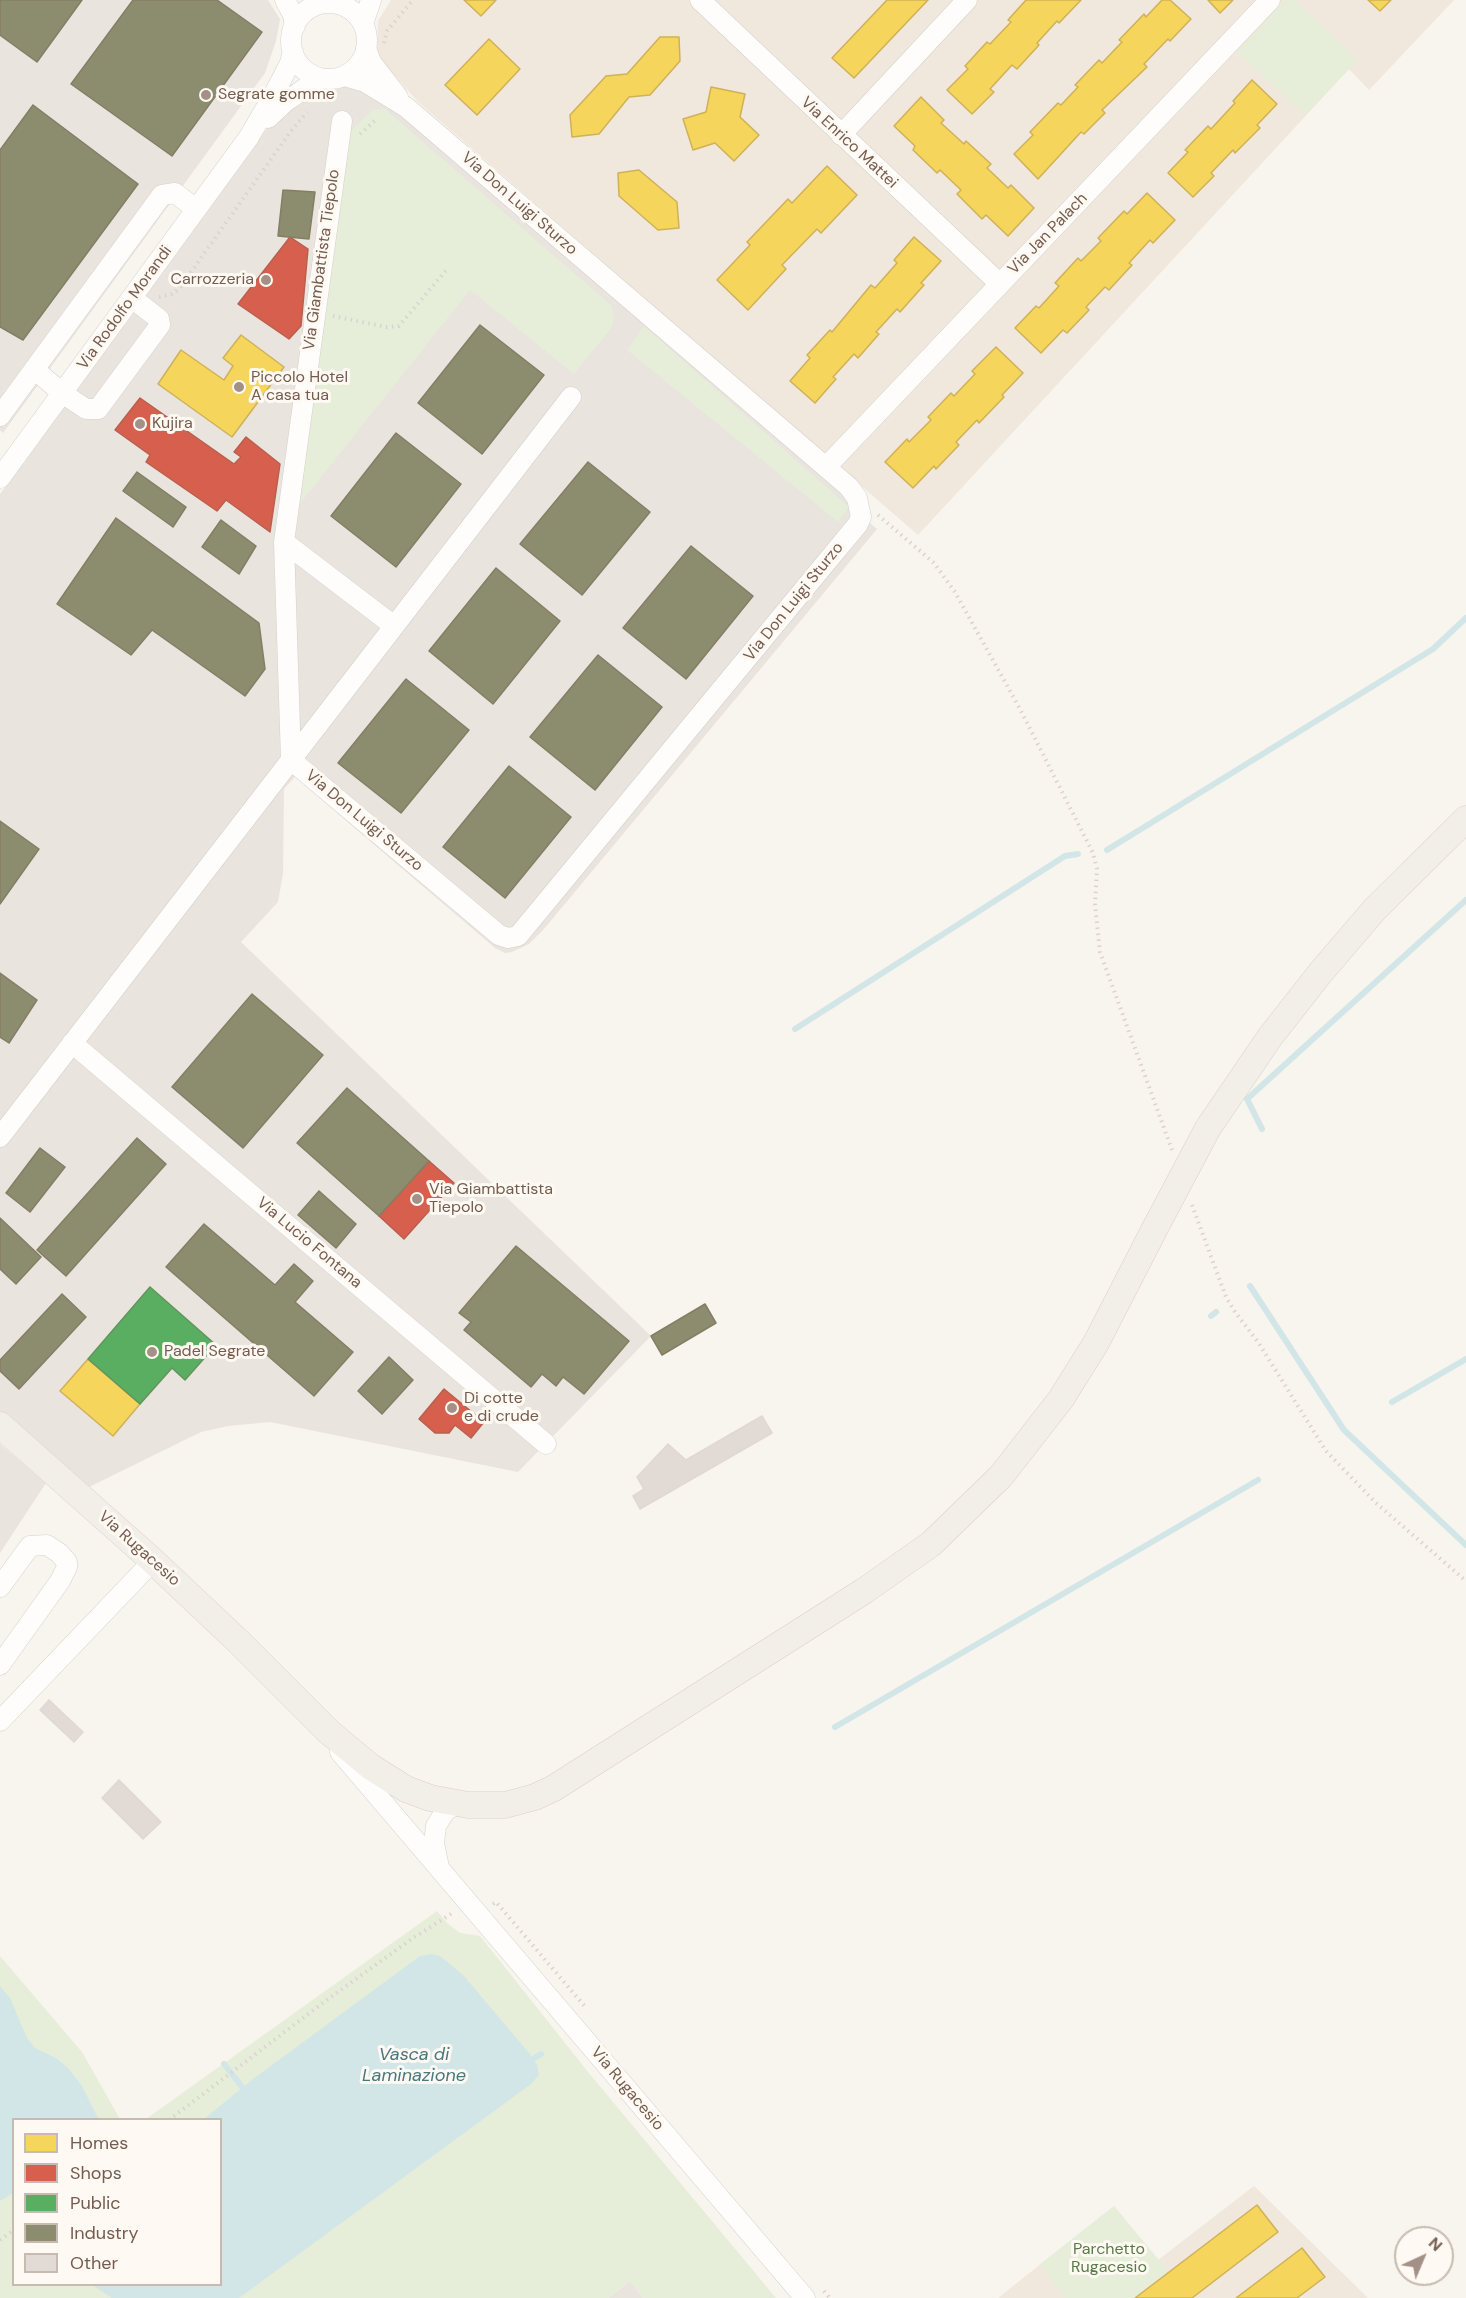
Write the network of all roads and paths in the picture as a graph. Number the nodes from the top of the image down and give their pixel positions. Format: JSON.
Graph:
{"nodes":[{"id":1,"x":285,"y":0,"type":"edge"},
{"id":2,"x":371,"y":0,"type":"edge"},
{"id":3,"x":413,"y":0,"type":"edge"},
{"id":4,"x":700,"y":0,"type":"edge"},
{"id":5,"x":967,"y":0,"type":"edge"},
{"id":6,"x":1270,"y":0,"type":"edge"},
{"id":7,"x":323,"y":2,"type":"edge"},
{"id":8,"x":363,"y":24,"type":"junction"},
{"id":9,"x":294,"y":26,"type":"junction"},
{"id":10,"x":366,"y":48,"type":"junction"},
{"id":11,"x":386,"y":49,"type":"dead end"},
{"id":12,"x":293,"y":52,"type":"junction"},
{"id":13,"x":344,"y":76,"type":"junction"},
{"id":14,"x":320,"y":78,"type":"junction"},
{"id":15,"x":406,"y":107,"type":"junction"},
{"id":16,"x":312,"y":108,"type":"dead end"},
{"id":17,"x":342,"y":121,"type":"dead end"},
{"id":18,"x":841,"y":135,"type":"junction"},
{"id":19,"x":249,"y":137,"type":"junction"},
{"id":20,"x":196,"y":209,"type":"junction"},
{"id":21,"x":448,"y":268,"type":"dead end"},
{"id":22,"x":1000,"y":284,"type":"junction"},
{"id":23,"x":139,"y":303,"type":"junction"},
{"id":24,"x":315,"y":313,"type":"junction"},
{"id":25,"x":34,"y":369,"type":"junction"},
{"id":26,"x":62,"y":393,"type":"junction"},
{"id":27,"x":571,"y":397,"type":"dead end"},
{"id":28,"x":0,"y":416,"type":"edge"},
{"id":29,"x":826,"y":467,"type":"junction"},
{"id":30,"x":0,"y":478,"type":"edge"},
{"id":31,"x":857,"y":498,"type":"junction"},
{"id":32,"x":284,"y":542,"type":"junction"},
{"id":33,"x":394,"y":626,"type":"junction"},
{"id":34,"x":291,"y":760,"type":"junction"},
{"id":35,"x":1466,"y":819,"type":"edge"},
{"id":36,"x":1117,"y":1003,"type":"dead end"},
{"id":37,"x":72,"y":1043,"type":"junction"},
{"id":38,"x":0,"y":1137,"type":"edge"},
{"id":39,"x":1226,"y":1297,"type":"dead end"},
{"id":40,"x":0,"y":1425,"type":"edge"},
{"id":41,"x":546,"y":1444,"type":"dead end"},
{"id":42,"x":153,"y":1561,"type":"junction"},
{"id":43,"x":1466,"y":1581,"type":"edge"},
{"id":44,"x":0,"y":1587,"type":"edge"},
{"id":45,"x":0,"y":1665,"type":"edge"},
{"id":46,"x":275,"y":1678,"type":"junction"},
{"id":47,"x":0,"y":1721,"type":"edge"},
{"id":48,"x":449,"y":1809,"type":"junction"},
{"id":49,"x":444,"y":1875,"type":"junction"},
{"id":50,"x":468,"y":1903,"type":"junction"},
{"id":51,"x":172,"y":2118,"type":"edge"},
{"id":52,"x":805,"y":2298,"type":"edge"}],
"edges":[{"from":1,"to":9,"type":"street"},
{"from":2,"to":8,"type":"street"},
{"from":3,"to":11,"type":"path"},
{"from":4,"to":18,"type":"street","name":"Via Enrico Mattei"},
{"from":5,"to":18,"type":"street"},
{"from":6,"to":22,"type":"street","name":"Via Jan Palach"},
{"from":7,"to":8,"type":"street"},
{"from":7,"to":9,"type":"street"},
{"from":8,"to":10,"type":"street"},
{"from":9,"to":12,"type":"street"},
{"from":10,"to":13,"type":"street"},
{"from":10,"to":15,"type":"street","name":"Via Don Luigi Sturzo"},
{"from":12,"to":14,"type":"street"},
{"from":12,"to":19,"type":"street","name":"Via Rodolfo Morandi"},
{"from":13,"to":14,"type":"street"},
{"from":13,"to":15,"type":"street","name":"Via Don Luigi Sturzo"},
{"from":14,"to":19,"type":"street","name":"Via Rodolfo Morandi"},
{"from":15,"to":29,"type":"street","name":"Via Don Luigi Sturzo"},
{"from":16,"to":23,"type":"path"},
{"from":17,"to":24,"type":"street","name":"Via Giambattista Tiepolo"},
{"from":18,"to":22,"type":"street","name":"Via Enrico Mattei"},
{"from":19,"to":20,"type":"street","name":"Via Rodolfo Morandi"},
{"from":20,"to":23,"type":"street","name":"Via Rodolfo Morandi"},
{"from":20,"to":25,"type":"street"},
{"from":21,"to":24,"type":"path"},
{"from":22,"to":29,"type":"street","name":"Via Jan Palach"},
{"from":23,"to":26,"type":"street","name":"Via Rodolfo Morandi"},
{"from":23,"to":26,"type":"street"},
{"from":24,"to":32,"type":"street","name":"Via Giambattista Tiepolo"},
{"from":25,"to":26,"type":"street"},
{"from":25,"to":28,"type":"street"},
{"from":26,"to":30,"type":"street","name":"Via Rodolfo Morandi"},
{"from":27,"to":33,"type":"street"},
{"from":29,"to":31,"type":"street","name":"Via Don Luigi Sturzo"},
{"from":31,"to":34,"type":"street","name":"Via Don Luigi Sturzo"},
{"from":31,"to":36,"type":"path"},
{"from":32,"to":33,"type":"street"},
{"from":32,"to":34,"type":"street","name":"Via Giambattista Tiepolo"},
{"from":33,"to":34,"type":"street"},
{"from":34,"to":37,"type":"street"},
{"from":35,"to":48,"type":"main road","name":"Via Rugacesio","bridge":true},
{"from":37,"to":38,"type":"street"},
{"from":37,"to":41,"type":"street","name":"Via Lucio Fontana"},
{"from":39,"to":43,"type":"path"},
{"from":40,"to":42,"type":"main road","name":"Via Rugacesio"},
{"from":42,"to":46,"type":"main road","name":"Via Rugacesio"},
{"from":42,"to":47,"type":"street"},
{"from":44,"to":45,"type":"street"},
{"from":46,"to":48,"type":"main road","name":"Via Rugacesio"},
{"from":46,"to":49,"type":"street","name":"Via Rugacesio"},
{"from":48,"to":49,"type":"street"},
{"from":49,"to":50,"type":"street","name":"Via Rugacesio"},
{"from":50,"to":51,"type":"path"},
{"from":50,"to":52,"type":"street","name":"Via Rugacesio"}]}
